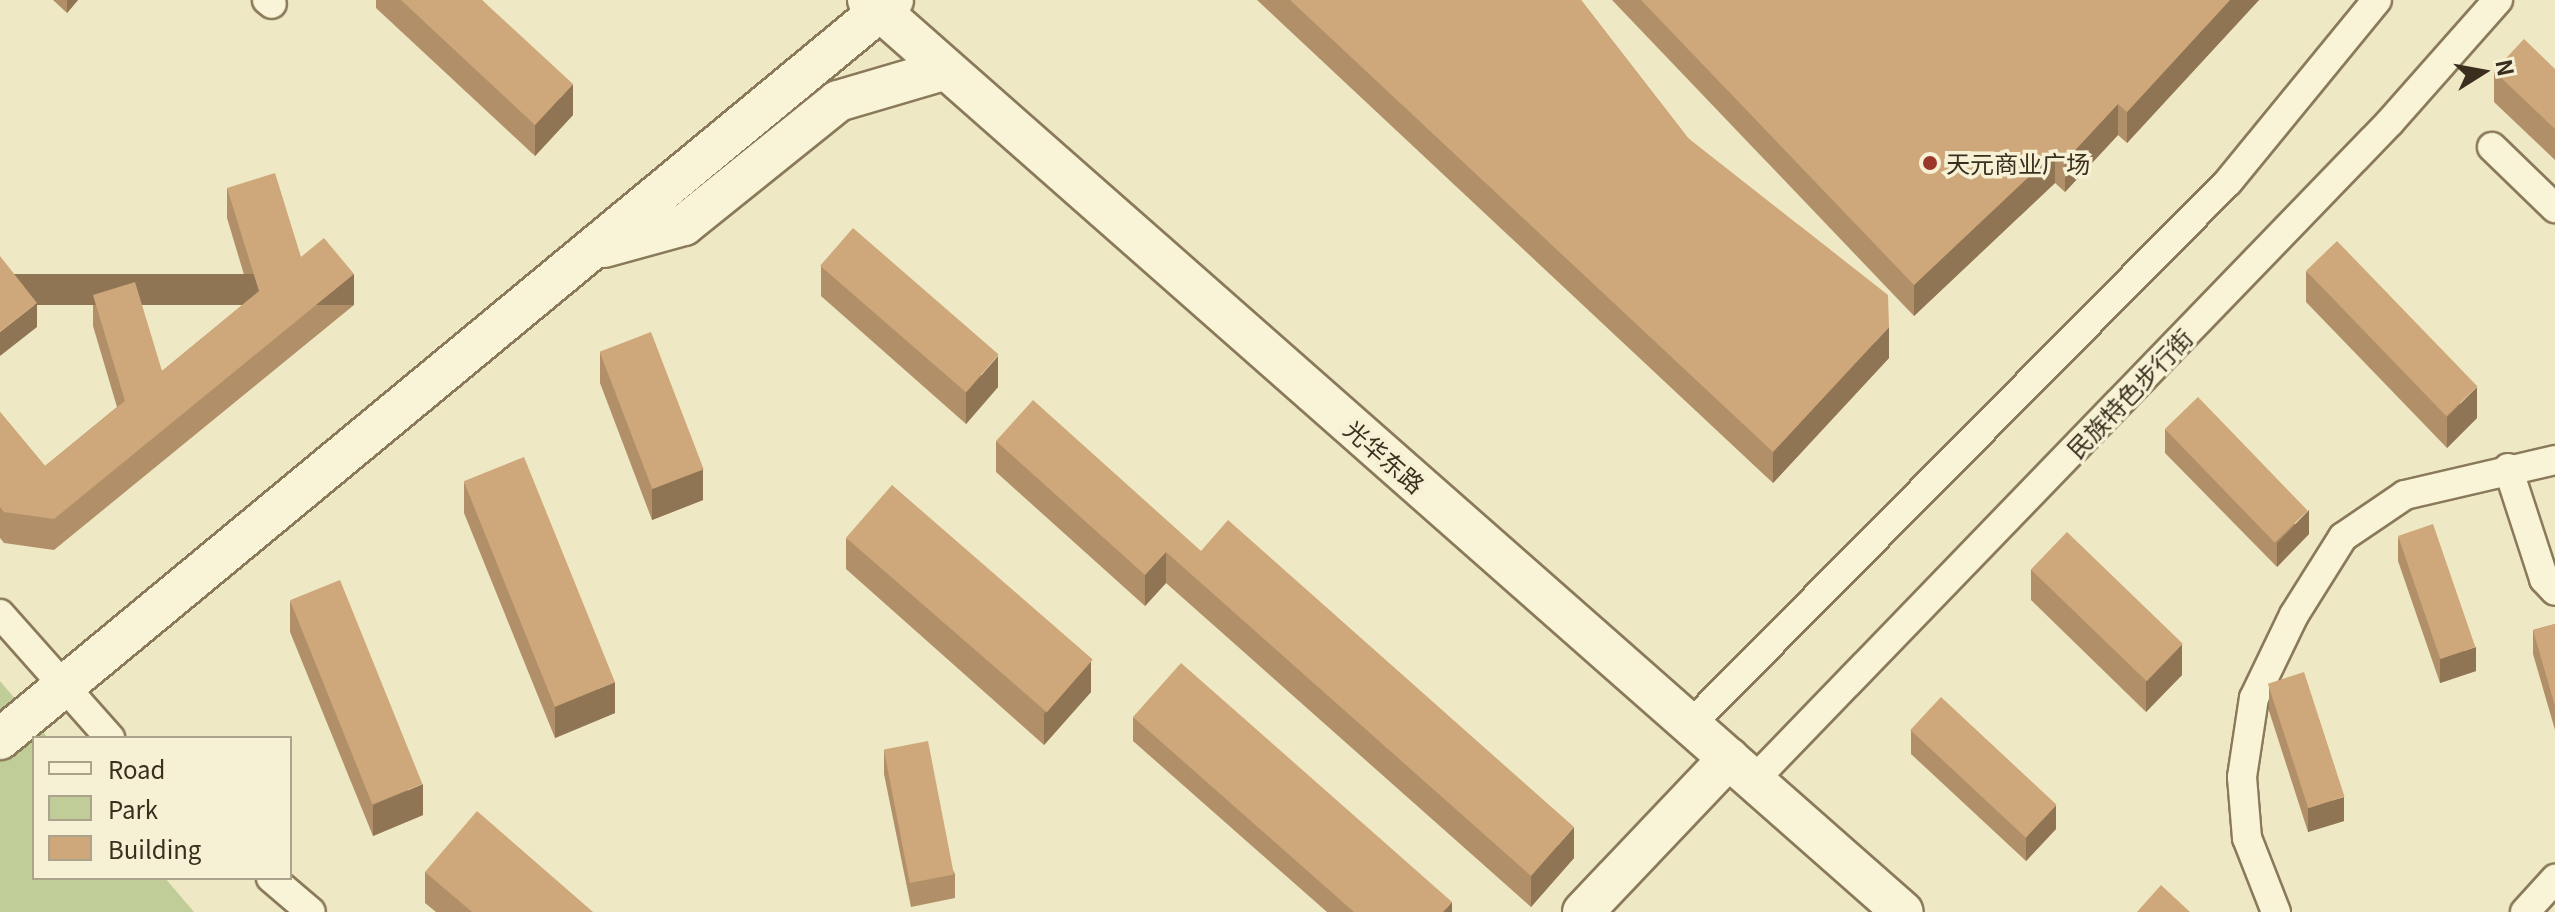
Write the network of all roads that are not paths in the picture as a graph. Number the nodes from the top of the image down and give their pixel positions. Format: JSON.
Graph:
{"nodes":[{"id":1,"x":2377,"y":0,"type":"edge"},
{"id":2,"x":2498,"y":0,"type":"edge"},
{"id":3,"x":879,"y":4,"type":"edge"},
{"id":4,"x":943,"y":70,"type":"junction"},
{"id":5,"x":2492,"y":147,"type":"dead end"},
{"id":6,"x":2555,"y":208,"type":"edge"},
{"id":7,"x":592,"y":250,"type":"junction"},
{"id":8,"x":2555,"y":460,"type":"edge"},
{"id":9,"x":2508,"y":468,"type":"junction"},
{"id":10,"x":2555,"y":591,"type":"edge"},
{"id":11,"x":0,"y":614,"type":"edge"},
{"id":12,"x":64,"y":687,"type":"junction"},
{"id":13,"x":1691,"y":724,"type":"junction"},
{"id":14,"x":108,"y":736,"type":"edge"},
{"id":15,"x":0,"y":739,"type":"edge"},
{"id":16,"x":1742,"y":769,"type":"junction"},
{"id":17,"x":2555,"y":879,"type":"edge"},
{"id":18,"x":273,"y":880,"type":"edge"},
{"id":19,"x":311,"y":912,"type":"edge"},
{"id":20,"x":1583,"y":912,"type":"edge"},
{"id":21,"x":1903,"y":912,"type":"edge"},
{"id":22,"x":2276,"y":912,"type":"edge"},
{"id":23,"x":2525,"y":912,"type":"edge"}],
"edges":[{"from":1,"to":13,"type":"street"},
{"from":2,"to":16,"type":"street","name":"民族特色步行街"},
{"from":3,"to":4,"type":"main road","name":"光华东路"},
{"from":3,"to":7,"type":"main road"},
{"from":4,"to":7,"type":"main road"},
{"from":4,"to":13,"type":"main road","name":"光华东路"},
{"from":5,"to":6,"type":"street"},
{"from":7,"to":12,"type":"main road"},
{"from":8,"to":9,"type":"street"},
{"from":9,"to":10,"type":"street"},
{"from":9,"to":22,"type":"street"},
{"from":11,"to":12,"type":"street"},
{"from":12,"to":14,"type":"street"},
{"from":12,"to":15,"type":"main road"},
{"from":13,"to":16,"type":"main road","name":"光华东路"},
{"from":16,"to":20,"type":"main road"},
{"from":16,"to":21,"type":"main road","name":"光华东路"},
{"from":17,"to":23,"type":"street"},
{"from":18,"to":19,"type":"street"}]}
